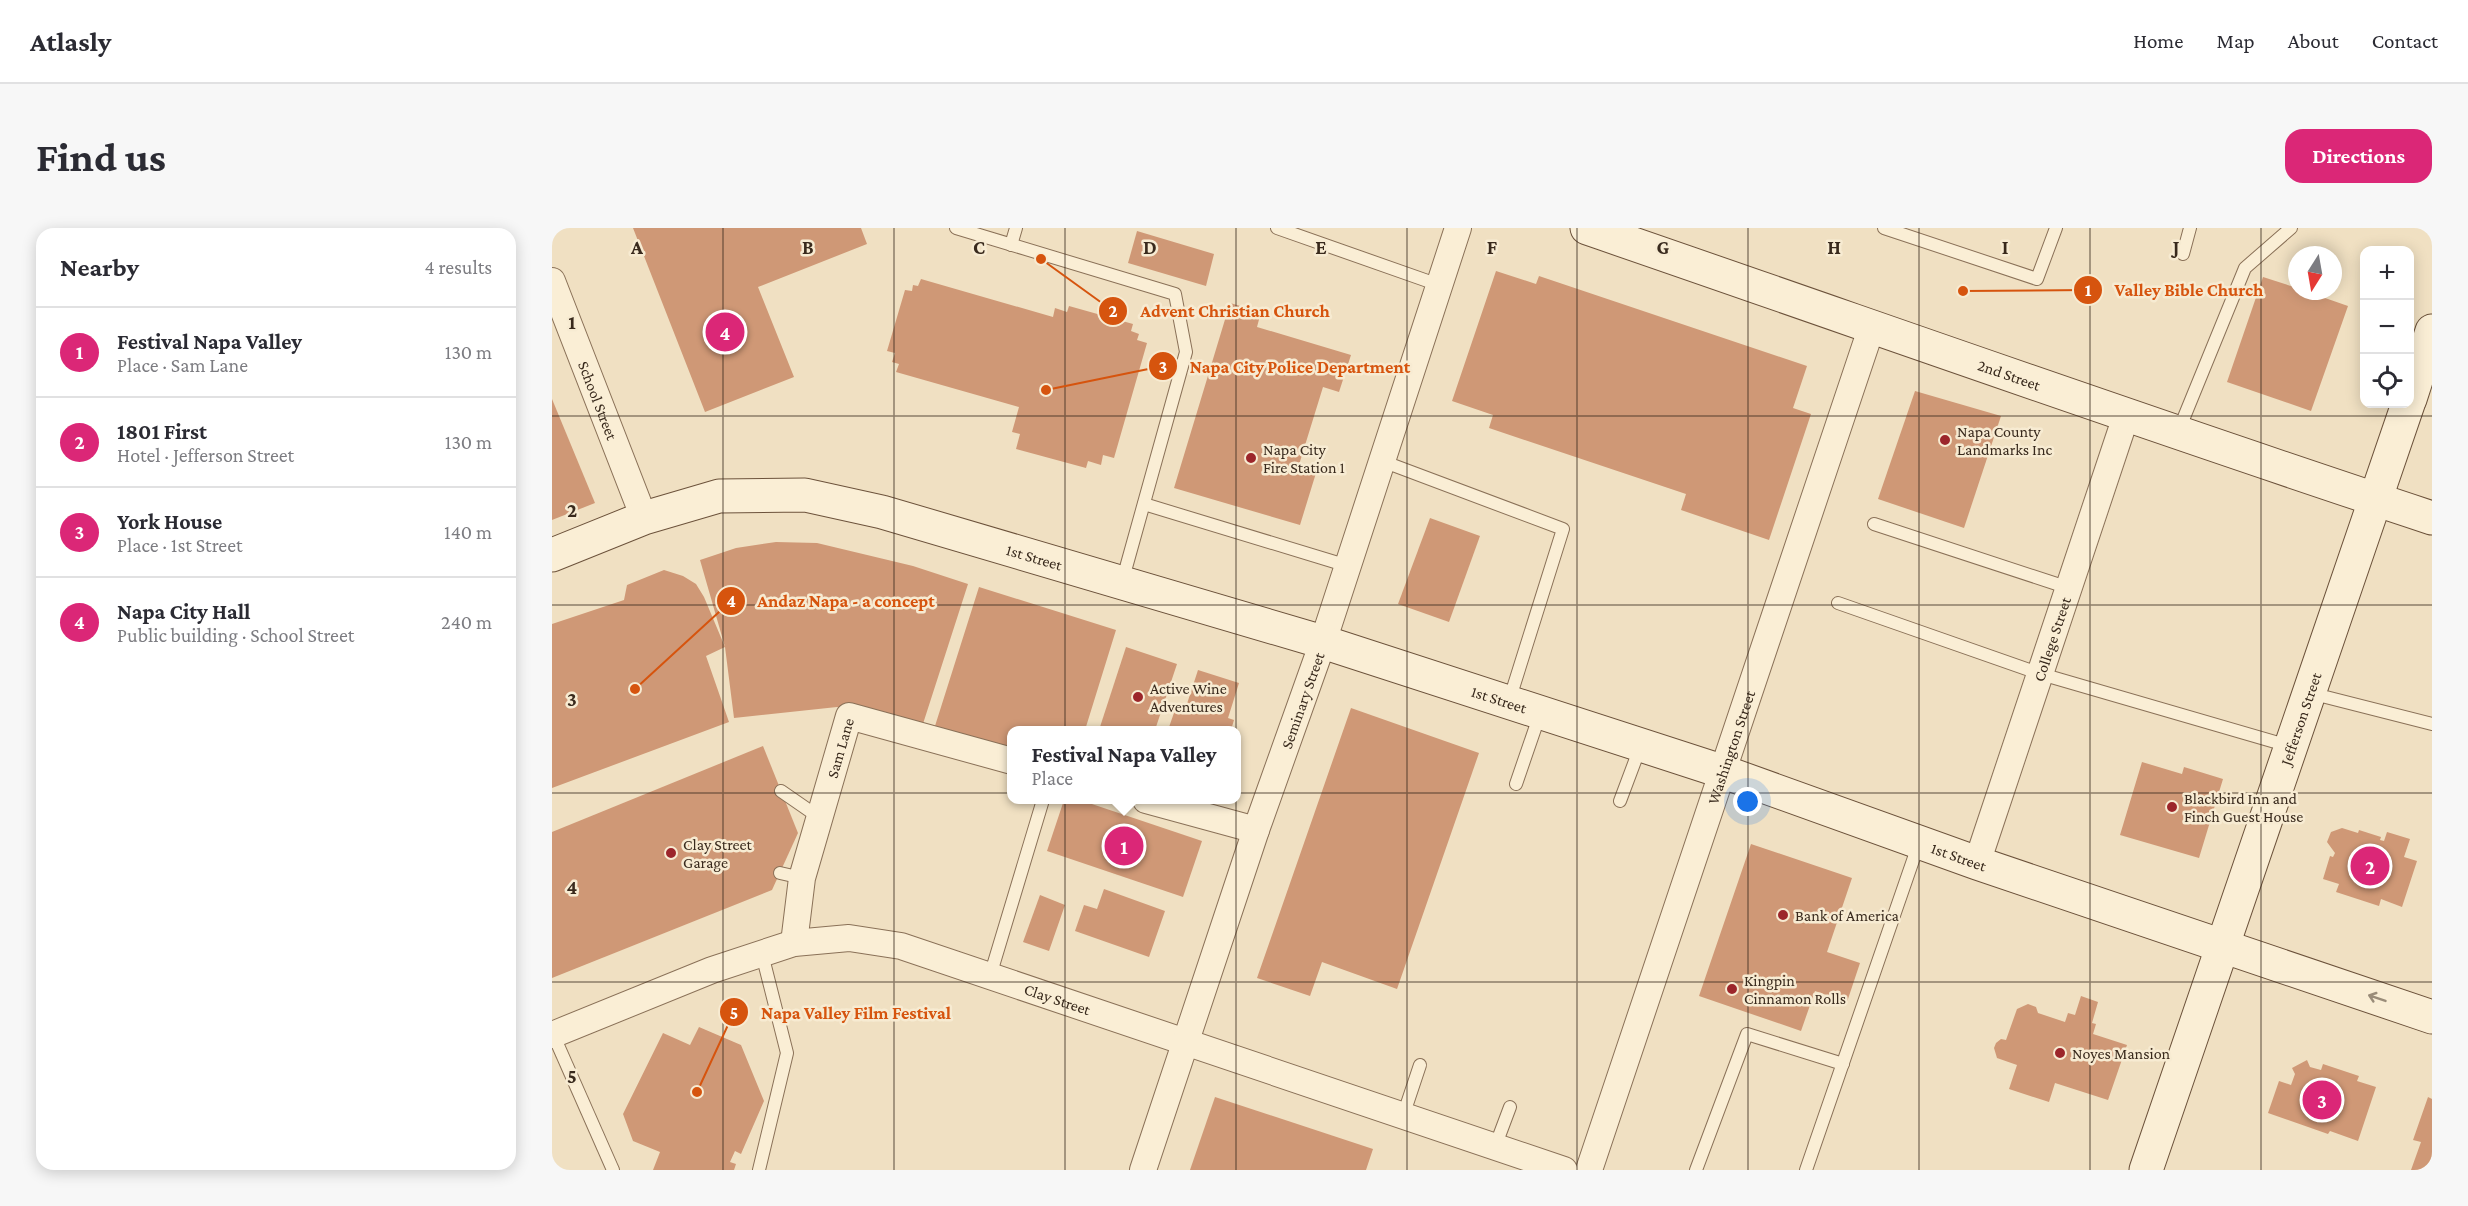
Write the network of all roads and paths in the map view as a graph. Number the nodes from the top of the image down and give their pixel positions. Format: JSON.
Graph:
{"nodes":[{"id":1,"x":956,"y":228,"type":"edge"},
{"id":2,"x":1016,"y":228,"type":"edge"},
{"id":3,"x":1277,"y":228,"type":"edge"},
{"id":4,"x":1458,"y":228,"type":"edge"},
{"id":5,"x":1587,"y":228,"type":"edge"},
{"id":6,"x":1884,"y":228,"type":"edge"},
{"id":7,"x":2056,"y":228,"type":"edge"},
{"id":8,"x":2190,"y":228,"type":"edge"},
{"id":9,"x":2291,"y":228,"type":"edge"},
{"id":10,"x":1011,"y":245,"type":"junction"},
{"id":11,"x":2183,"y":254,"type":"dead end"},
{"id":12,"x":552,"y":281,"type":"edge"},
{"id":13,"x":1439,"y":285,"type":"junction"},
{"id":14,"x":1872,"y":326,"type":"junction"},
{"id":15,"x":2432,"y":331,"type":"edge"},
{"id":16,"x":2414,"y":384,"type":"edge"},
{"id":17,"x":2407,"y":408,"type":"edge"},
{"id":18,"x":2126,"y":416,"type":"junction"},
{"id":19,"x":2178,"y":433,"type":"junction"},
{"id":20,"x":1382,"y":461,"type":"junction"},
{"id":21,"x":2376,"y":499,"type":"junction"},
{"id":22,"x":1144,"y":504,"type":"junction"},
{"id":23,"x":644,"y":518,"type":"junction"},
{"id":24,"x":2432,"y":518,"type":"edge"},
{"id":25,"x":1874,"y":524,"type":"dead end"},
{"id":26,"x":552,"y":555,"type":"edge"},
{"id":27,"x":1348,"y":566,"type":"junction"},
{"id":28,"x":1121,"y":582,"type":"junction"},
{"id":29,"x":2069,"y":588,"type":"junction"},
{"id":30,"x":1838,"y":603,"type":"dead end"},
{"id":31,"x":1323,"y":642,"type":"junction"},
{"id":32,"x":2041,"y":674,"type":"junction"},
{"id":33,"x":2309,"y":693,"type":"junction"},
{"id":34,"x":1508,"y":702,"type":"junction"},
{"id":35,"x":1540,"y":712,"type":"junction"},
{"id":36,"x":2432,"y":724,"type":"edge"},
{"id":37,"x":1641,"y":745,"type":"junction"},
{"id":38,"x":2290,"y":746,"type":"junction"},
{"id":39,"x":1007,"y":761,"type":"edge"},
{"id":40,"x":1721,"y":771,"type":"junction"},
{"id":41,"x":1516,"y":784,"type":"dead end"},
{"id":42,"x":781,"y":791,"type":"dead end"},
{"id":43,"x":1620,"y":801,"type":"dead end"},
{"id":44,"x":1042,"y":804,"type":"edge"},
{"id":45,"x":1161,"y":804,"type":"edge"},
{"id":46,"x":820,"y":818,"type":"junction"},
{"id":47,"x":1256,"y":830,"type":"junction"},
{"id":48,"x":1920,"y":842,"type":"junction"},
{"id":49,"x":1977,"y":862,"type":"junction"},
{"id":50,"x":794,"y":944,"type":"junction"},
{"id":51,"x":2222,"y":946,"type":"junction"},
{"id":52,"x":762,"y":954,"type":"junction"},
{"id":53,"x":990,"y":976,"type":"junction"},
{"id":54,"x":2432,"y":1017,"type":"edge"},
{"id":55,"x":553,"y":1034,"type":"edge"},
{"id":56,"x":1186,"y":1042,"type":"junction"},
{"id":57,"x":1843,"y":1064,"type":"junction"},
{"id":58,"x":1420,"y":1065,"type":"dead end"},
{"id":59,"x":1510,"y":1107,"type":"dead end"},
{"id":60,"x":1403,"y":1116,"type":"junction"},
{"id":61,"x":1496,"y":1147,"type":"junction"},
{"id":62,"x":613,"y":1170,"type":"edge"},
{"id":63,"x":758,"y":1170,"type":"edge"},
{"id":64,"x":1143,"y":1170,"type":"edge"},
{"id":65,"x":1564,"y":1170,"type":"edge"},
{"id":66,"x":1588,"y":1170,"type":"edge"},
{"id":67,"x":1696,"y":1170,"type":"edge"},
{"id":68,"x":1806,"y":1170,"type":"edge"},
{"id":69,"x":2146,"y":1170,"type":"edge"}],
"edges":[{"from":1,"to":10,"type":"lane"},
{"from":2,"to":10,"type":"lane"},
{"from":3,"to":13,"type":"lane"},
{"from":4,"to":13,"type":"street","name":"Seminary Street"},
{"from":5,"to":14,"type":"main road","name":"2nd Street"},
{"from":6,"to":7,"type":"lane"},
{"from":8,"to":11,"type":"lane"},
{"from":9,"to":19,"type":"lane"},
{"from":10,"to":22,"type":"lane"},
{"from":12,"to":23,"type":"street","name":"School Street"},
{"from":13,"to":20,"type":"street","name":"Seminary Street"},
{"from":14,"to":18,"type":"main road","name":"2nd Street"},
{"from":14,"to":40,"type":"street","name":"Washington Street"},
{"from":15,"to":16,"type":"main road"},
{"from":17,"to":21,"type":"main road","name":"Jefferson Street"},
{"from":18,"to":19,"type":"main road","name":"2nd Street"},
{"from":18,"to":29,"type":"street","name":"College Street"},
{"from":19,"to":21,"type":"main road","name":"2nd Street"},
{"from":20,"to":27,"type":"street","name":"Seminary Street"},
{"from":20,"to":34,"type":"lane"},
{"from":21,"to":24,"type":"main road","name":"2nd Street"},
{"from":21,"to":33,"type":"main road","name":"Jefferson Street"},
{"from":22,"to":27,"type":"lane"},
{"from":22,"to":28,"type":"lane"},
{"from":23,"to":26,"type":"main road","name":"1st Street"},
{"from":23,"to":28,"type":"main road","name":"1st Street"},
{"from":25,"to":29,"type":"lane"},
{"from":27,"to":31,"type":"street","name":"Seminary Street"},
{"from":28,"to":31,"type":"main road","name":"1st Street"},
{"from":29,"to":32,"type":"street","name":"College Street"},
{"from":30,"to":32,"type":"lane"},
{"from":31,"to":34,"type":"main road","name":"1st Street"},
{"from":31,"to":47,"type":"street","name":"Seminary Street"},
{"from":32,"to":38,"type":"lane"},
{"from":32,"to":49,"type":"street","name":"College Street"},
{"from":33,"to":36,"type":"lane"},
{"from":33,"to":38,"type":"main road","name":"Jefferson Street"},
{"from":34,"to":35,"type":"main road","name":"1st Street"},
{"from":35,"to":37,"type":"main road","name":"1st Street"},
{"from":35,"to":41,"type":"lane"},
{"from":37,"to":40,"type":"main road","name":"1st Street"},
{"from":37,"to":43,"type":"lane"},
{"from":38,"to":51,"type":"main road","name":"Jefferson Street"},
{"from":39,"to":46,"type":"street","name":"Sam Lane"},
{"from":40,"to":48,"type":"main road","name":"1st Street"},
{"from":40,"to":66,"type":"street","name":"Washington Street"},
{"from":42,"to":46,"type":"lane"},
{"from":44,"to":53,"type":"lane"},
{"from":45,"to":47,"type":"street"},
{"from":46,"to":50,"type":"street","name":"Sam Lane"},
{"from":47,"to":56,"type":"street","name":"Seminary Street"},
{"from":48,"to":49,"type":"main road","name":"1st Street"},
{"from":48,"to":57,"type":"lane"},
{"from":49,"to":51,"type":"main road","name":"1st Street"},
{"from":50,"to":52,"type":"street","name":"Clay Street"},
{"from":50,"to":53,"type":"street","name":"Clay Street"},
{"from":54,"to":51,"type":"main road","name":"1st Street","one_way":true},
{"from":51,"to":69,"type":"main road","name":"Jefferson Street"},
{"from":52,"to":55,"type":"street","name":"Clay Street"},
{"from":52,"to":63,"type":"lane"},
{"from":53,"to":56,"type":"street","name":"Clay Street"},
{"from":55,"to":62,"type":"lane"},
{"from":56,"to":60,"type":"street","name":"Clay Street"},
{"from":56,"to":64,"type":"street","name":"Seminary Street"},
{"from":57,"to":67,"type":"lane"},
{"from":57,"to":68,"type":"lane"},
{"from":58,"to":60,"type":"lane"},
{"from":59,"to":61,"type":"lane"},
{"from":60,"to":61,"type":"street","name":"Clay Street"},
{"from":61,"to":65,"type":"street","name":"Clay Street"}]}
